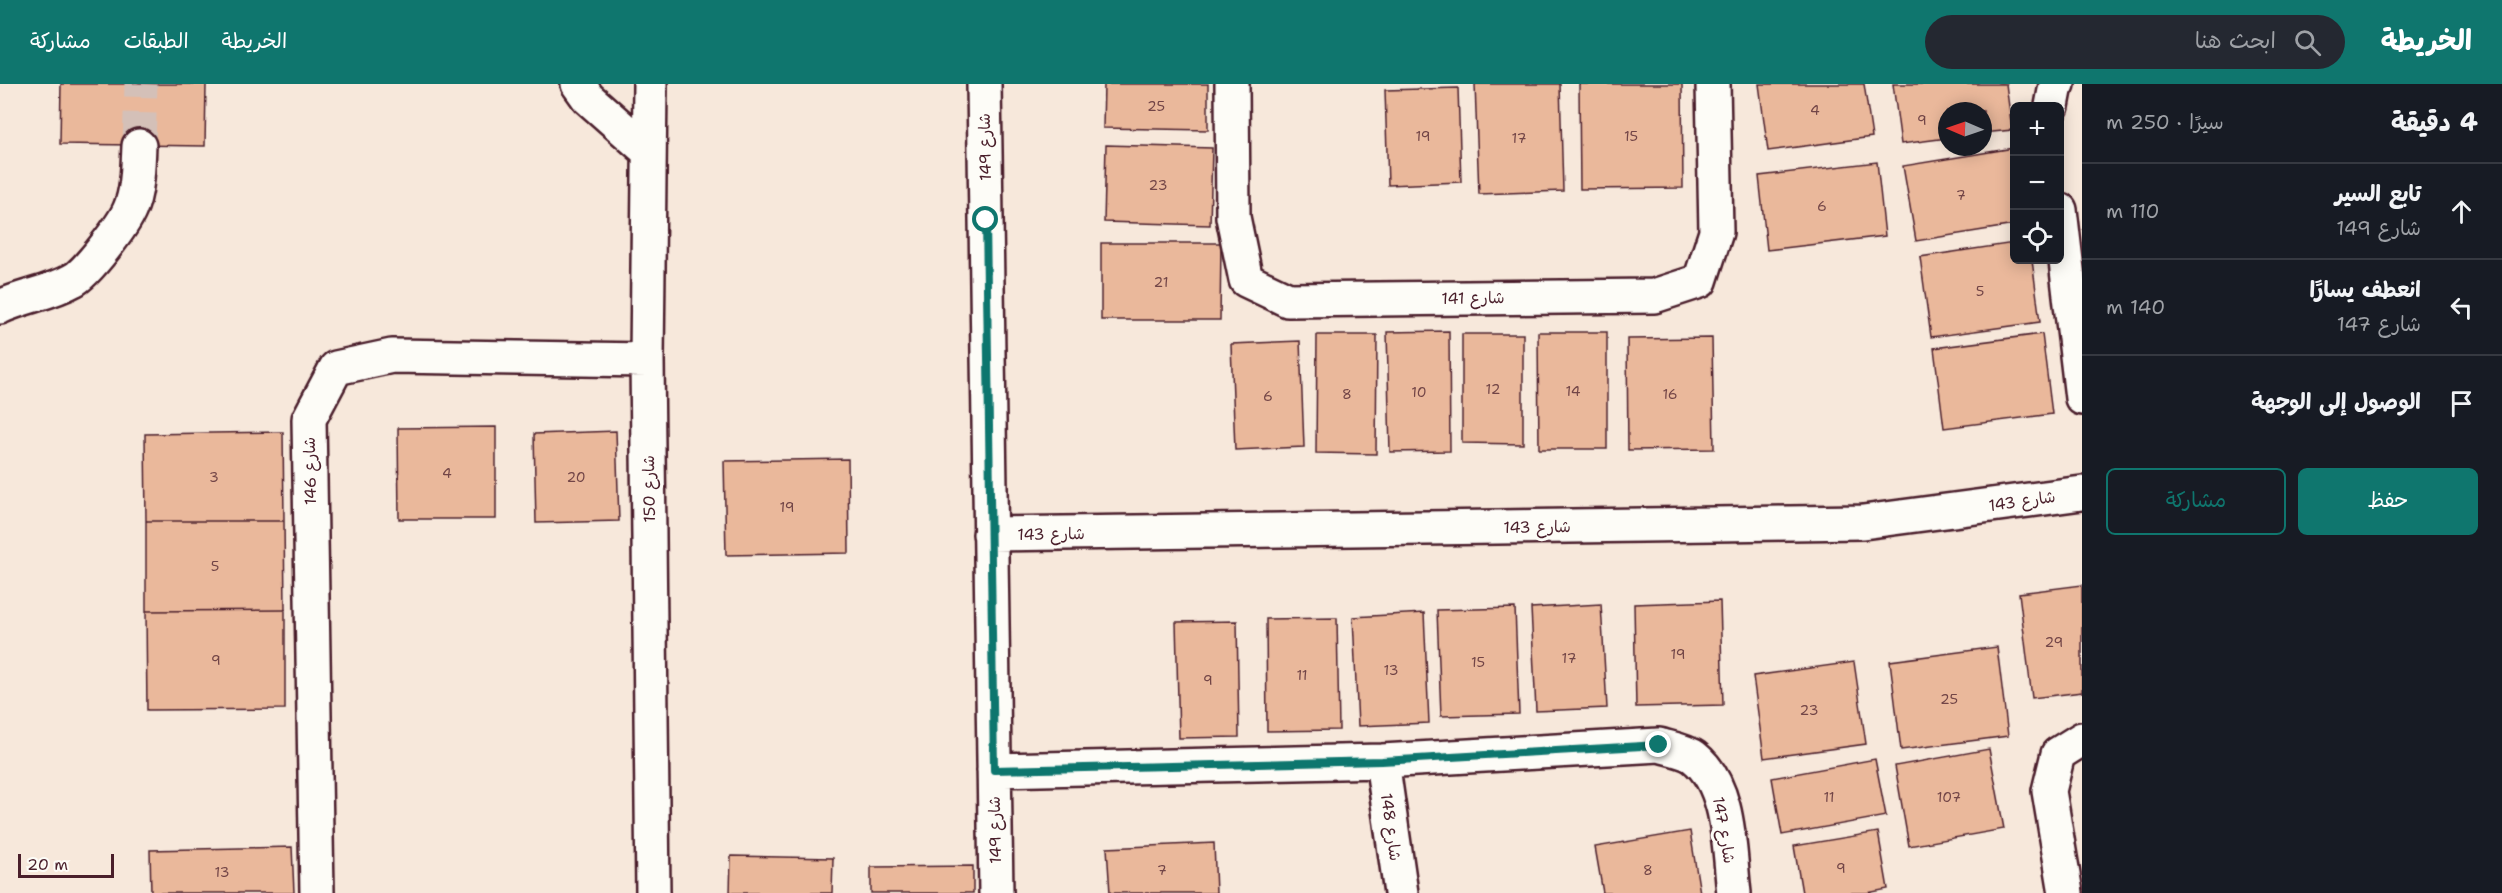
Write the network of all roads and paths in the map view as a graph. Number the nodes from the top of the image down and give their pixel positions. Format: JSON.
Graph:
{"nodes":[{"id":1,"x":578,"y":84,"type":"edge"},
{"id":2,"x":650,"y":84,"type":"edge"},
{"id":3,"x":984,"y":84,"type":"edge"},
{"id":4,"x":1232,"y":84,"type":"edge"},
{"id":5,"x":1713,"y":84,"type":"edge"},
{"id":6,"x":2058,"y":84,"type":"edge"},
{"id":7,"x":2053,"y":102,"type":"edge"},
{"id":8,"x":139,"y":146,"type":"tunnel mouth"},
{"id":9,"x":649,"y":152,"type":"junction"},
{"id":10,"x":2064,"y":244,"type":"edge"},
{"id":11,"x":0,"y":307,"type":"edge"},
{"id":12,"x":647,"y":360,"type":"junction"},
{"id":13,"x":2082,"y":398,"type":"edge"},
{"id":14,"x":2082,"y":493,"type":"edge"},
{"id":15,"x":990,"y":534,"type":"junction"},
{"id":16,"x":2082,"y":739,"type":"edge"},
{"id":17,"x":1382,"y":761,"type":"junction"},
{"id":18,"x":994,"y":770,"type":"junction"},
{"id":19,"x":316,"y":893,"type":"edge"},
{"id":20,"x":653,"y":893,"type":"edge"},
{"id":21,"x":996,"y":893,"type":"edge"},
{"id":22,"x":1401,"y":893,"type":"edge"},
{"id":23,"x":1734,"y":893,"type":"edge"},
{"id":24,"x":2066,"y":893,"type":"edge"}],
"edges":[{"from":1,"to":9,"type":"street"},
{"from":2,"to":9,"type":"street","name":"شارع 150"},
{"from":3,"to":15,"type":"street","name":"شارع 149"},
{"from":4,"to":5,"type":"street","name":"شارع 141"},
{"from":6,"to":7,"type":"street"},
{"from":8,"to":11,"type":"street"},
{"from":9,"to":12,"type":"street","name":"شارع 150"},
{"from":10,"to":13,"type":"street"},
{"from":12,"to":19,"type":"street","name":"شارع 146"},
{"from":12,"to":20,"type":"street","name":"شارع 150"},
{"from":14,"to":15,"type":"street","name":"شارع 143"},
{"from":15,"to":18,"type":"street","name":"شارع 149"},
{"from":16,"to":24,"type":"street"},
{"from":17,"to":18,"type":"street","name":"شارع 147"},
{"from":17,"to":22,"type":"street","name":"شارع 148"},
{"from":17,"to":23,"type":"street","name":"شارع 147"},
{"from":18,"to":21,"type":"street","name":"شارع 149"}]}
